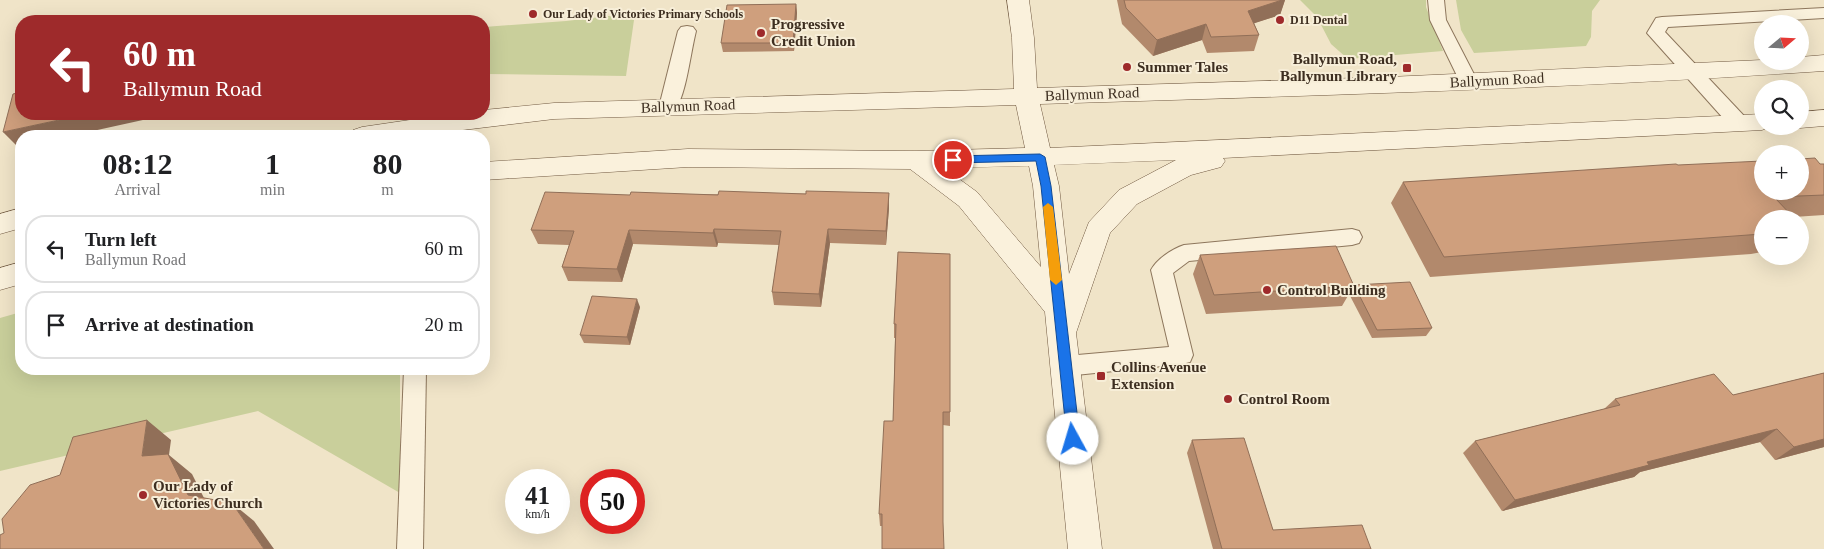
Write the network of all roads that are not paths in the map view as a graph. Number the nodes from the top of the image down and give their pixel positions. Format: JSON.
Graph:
{"nodes":[{"id":1,"x":1018,"y":0,"type":"edge"},
{"id":2,"x":1436,"y":0,"type":"edge"},
{"id":3,"x":1771,"y":0,"type":"edge"},
{"id":4,"x":1824,"y":13,"type":"edge"},
{"id":5,"x":1785,"y":15,"type":"edge"},
{"id":6,"x":1799,"y":15,"type":"edge"},
{"id":7,"x":1754,"y":18,"type":"edge"},
{"id":8,"x":687,"y":30,"type":"dead end"},
{"id":9,"x":1824,"y":63,"type":"edge"},
{"id":10,"x":1694,"y":72,"type":"junction"},
{"id":11,"x":1469,"y":82,"type":"junction"},
{"id":12,"x":1026,"y":96,"type":"junction"},
{"id":13,"x":668,"y":107,"type":"junction"},
{"id":14,"x":490,"y":118,"type":"edge"},
{"id":15,"x":1824,"y":118,"type":"edge"},
{"id":16,"x":1809,"y":119,"type":"edge"},
{"id":17,"x":470,"y":120,"type":"edge"},
{"id":18,"x":1751,"y":123,"type":"edge"},
{"id":19,"x":400,"y":130,"type":"edge"},
{"id":20,"x":1294,"y":146,"type":"junction"},
{"id":21,"x":1040,"y":157,"type":"junction"},
{"id":22,"x":915,"y":160,"type":"junction"},
{"id":23,"x":490,"y":171,"type":"edge"},
{"id":24,"x":15,"y":220,"type":"edge"},
{"id":25,"x":0,"y":224,"type":"edge"},
{"id":26,"x":1352,"y":238,"type":"dead end"},
{"id":27,"x":15,"y":274,"type":"edge"},
{"id":28,"x":0,"y":279,"type":"edge"},
{"id":29,"x":1061,"y":321,"type":"junction"},
{"id":30,"x":1066,"y":366,"type":"junction"},
{"id":31,"x":415,"y":375,"type":"edge"},
{"id":32,"x":410,"y":549,"type":"edge"},
{"id":33,"x":1085,"y":549,"type":"edge"}],
"edges":[{"from":1,"to":12,"type":"main road"},
{"from":2,"to":11,"type":"lane"},
{"from":3,"to":5,"type":"lane"},
{"from":4,"to":6,"type":"lane"},
{"from":7,"to":10,"type":"lane"},
{"from":8,"to":13,"type":"lane"},
{"from":9,"to":10,"type":"main road","name":"Ballymun Road"},
{"from":10,"to":11,"type":"main road","name":"Ballymun Road"},
{"from":10,"to":18,"type":"lane"},
{"from":11,"to":12,"type":"main road","name":"Ballymun Road"},
{"from":12,"to":13,"type":"main road","name":"Ballymun Road"},
{"from":12,"to":21,"type":"main road"},
{"from":13,"to":14,"type":"main road","name":"Ballymun Road"},
{"from":15,"to":16,"type":"main road"},
{"from":17,"to":19,"type":"main road","name":"Ballymun Road"},
{"from":18,"to":20,"type":"main road"},
{"from":20,"to":21,"type":"main road"},
{"from":20,"to":29,"type":"main road"},
{"from":21,"to":22,"type":"main road"},
{"from":21,"to":29,"type":"main road"},
{"from":22,"to":23,"type":"main road"},
{"from":22,"to":29,"type":"main road"},
{"from":24,"to":25,"type":"main road"},
{"from":26,"to":30,"type":"lane"},
{"from":27,"to":28,"type":"main road"},
{"from":29,"to":30,"type":"main road"},
{"from":30,"to":33,"type":"main road"},
{"from":31,"to":32,"type":"lane"}]}
